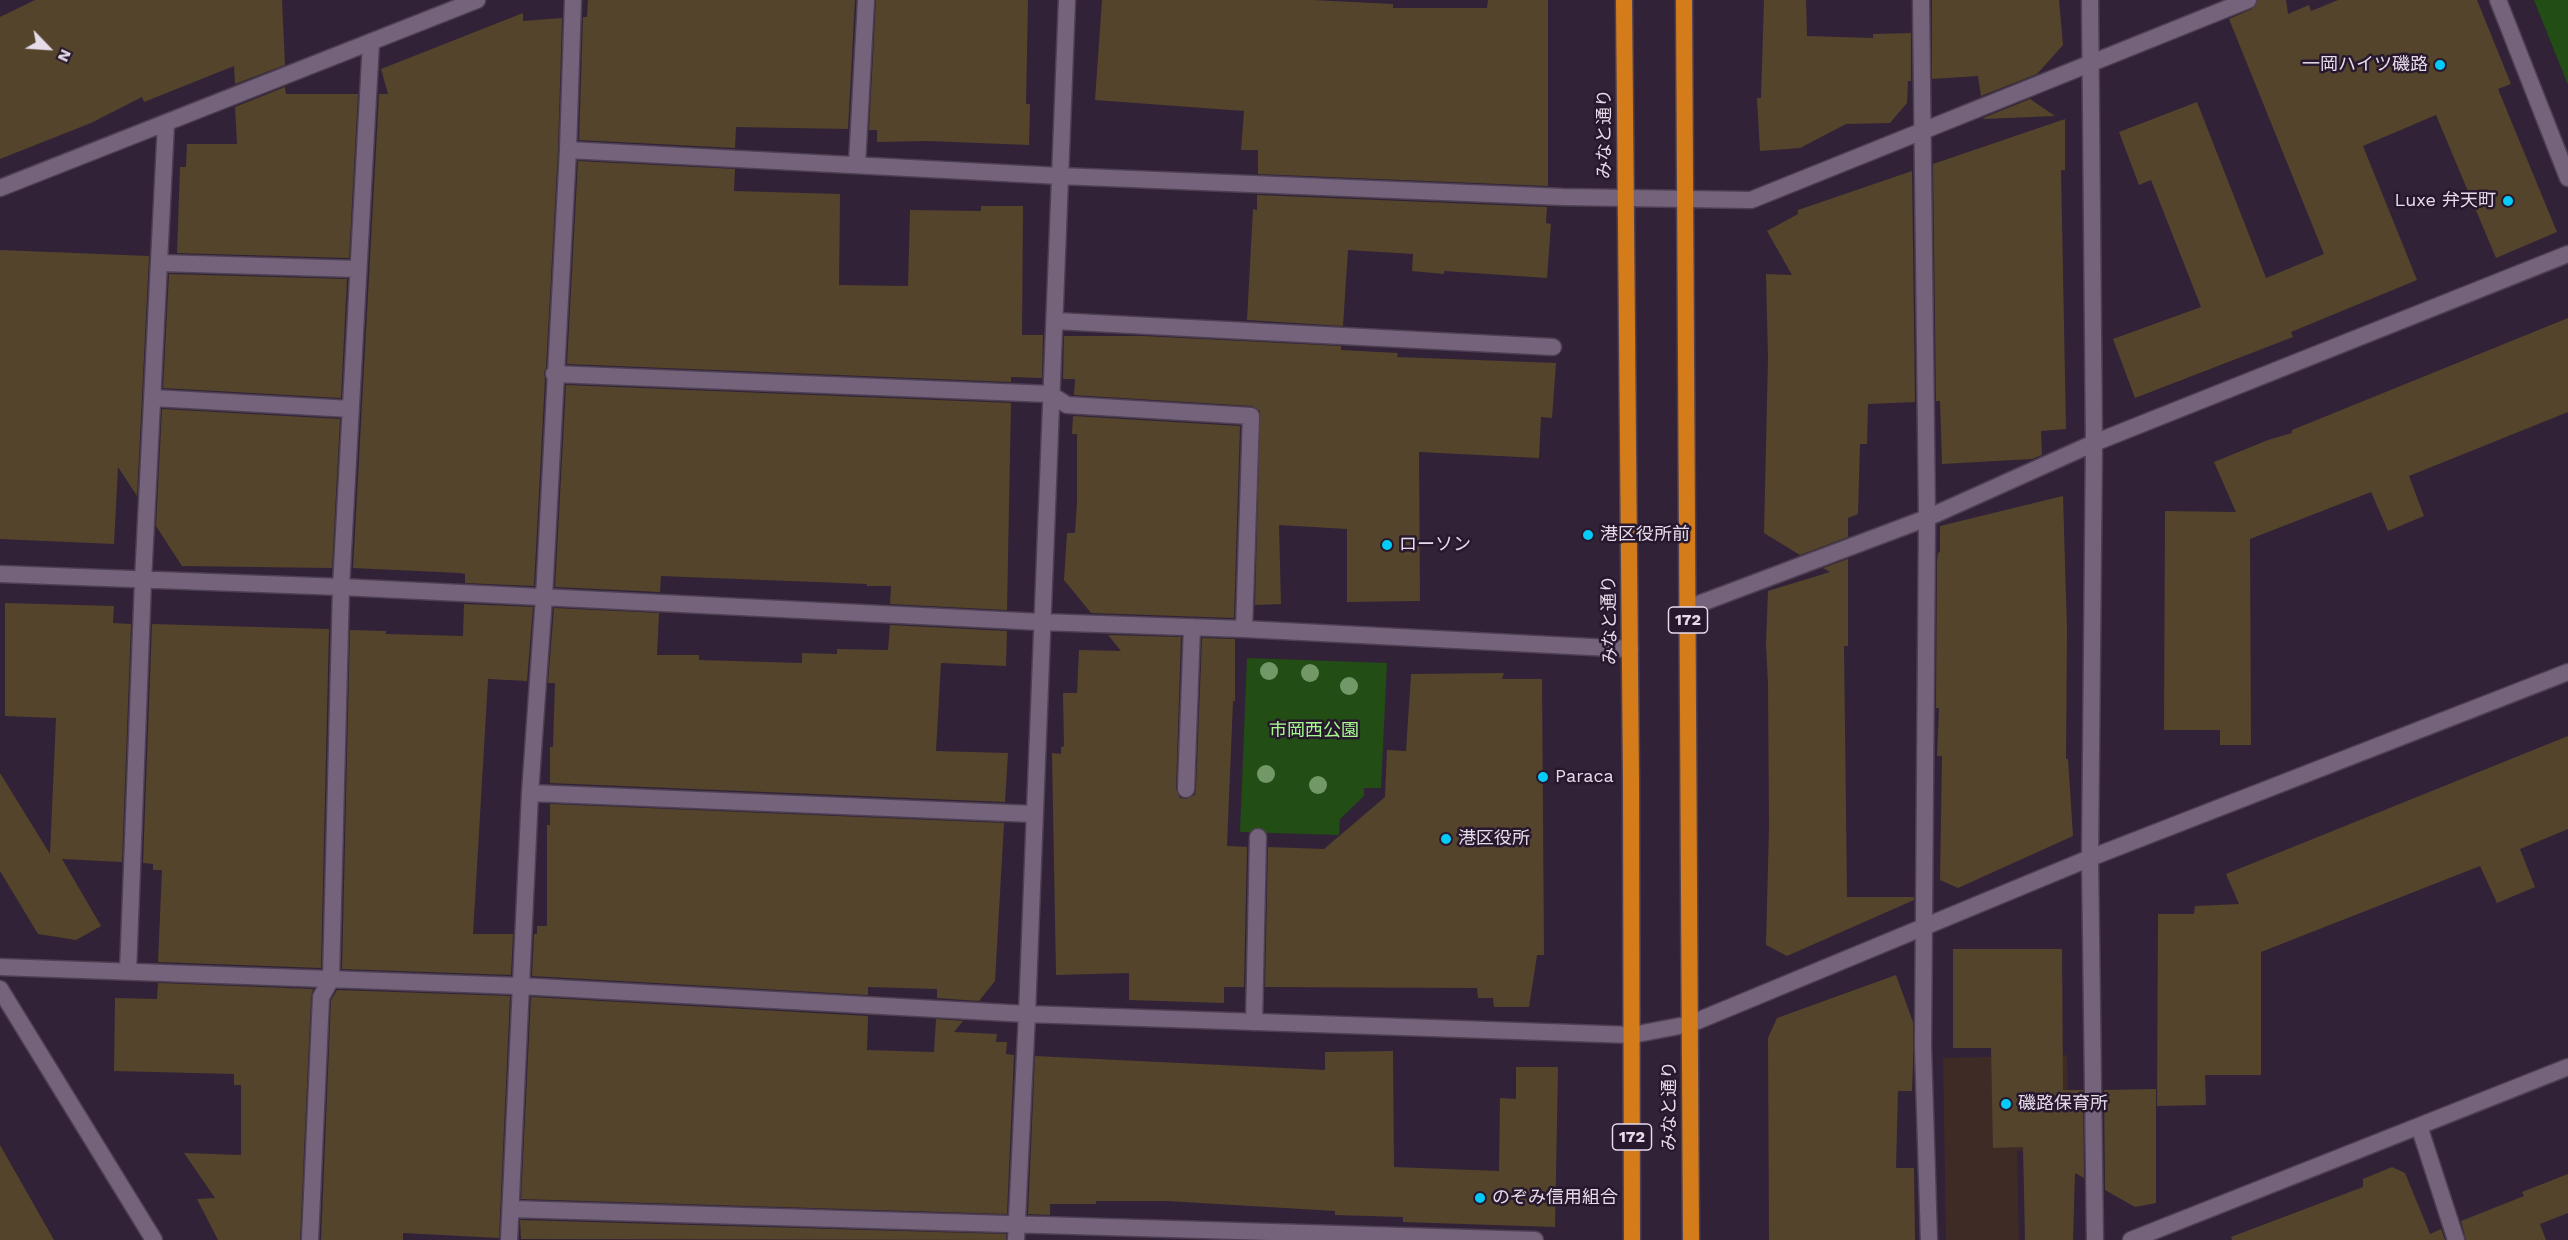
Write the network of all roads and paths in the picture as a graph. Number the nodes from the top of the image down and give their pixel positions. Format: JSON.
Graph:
{"nodes":[{"id":1,"x":477,"y":0,"type":"edge"},
{"id":2,"x":573,"y":0,"type":"edge"},
{"id":3,"x":866,"y":0,"type":"edge"},
{"id":4,"x":1067,"y":0,"type":"edge"},
{"id":5,"x":1624,"y":0,"type":"edge"},
{"id":6,"x":1684,"y":0,"type":"edge"},
{"id":7,"x":1921,"y":0,"type":"edge"},
{"id":8,"x":2090,"y":0,"type":"edge"},
{"id":9,"x":2248,"y":0,"type":"edge"},
{"id":10,"x":2498,"y":0,"type":"edge"},
{"id":11,"x":371,"y":42,"type":"junction"},
{"id":12,"x":2090,"y":65,"type":"junction"},
{"id":13,"x":166,"y":123,"type":"junction"},
{"id":14,"x":1922,"y":131,"type":"junction"},
{"id":15,"x":568,"y":150,"type":"junction"},
{"id":16,"x":857,"y":164,"type":"junction"},
{"id":17,"x":1060,"y":176,"type":"junction"},
{"id":18,"x":2568,"y":178,"type":"edge"},
{"id":19,"x":0,"y":188,"type":"edge"},
{"id":20,"x":1625,"y":198,"type":"junction"},
{"id":21,"x":1686,"y":201,"type":"junction"},
{"id":22,"x":2568,"y":254,"type":"edge"},
{"id":23,"x":160,"y":263,"type":"junction"},
{"id":24,"x":358,"y":269,"type":"junction"},
{"id":25,"x":1055,"y":321,"type":"junction"},
{"id":26,"x":1553,"y":347,"type":"dead end"},
{"id":27,"x":554,"y":374,"type":"junction"},
{"id":28,"x":1050,"y":394,"type":"junction"},
{"id":29,"x":153,"y":398,"type":"junction"},
{"id":30,"x":351,"y":409,"type":"junction"},
{"id":31,"x":2094,"y":443,"type":"junction"},
{"id":32,"x":1927,"y":518,"type":"junction"},
{"id":33,"x":0,"y":574,"type":"edge"},
{"id":34,"x":143,"y":581,"type":"junction"},
{"id":35,"x":341,"y":587,"type":"junction"},
{"id":36,"x":544,"y":597,"type":"junction"},
{"id":37,"x":1688,"y":608,"type":"junction"},
{"id":38,"x":1041,"y":622,"type":"junction"},
{"id":39,"x":1192,"y":627,"type":"junction"},
{"id":40,"x":1244,"y":629,"type":"junction"},
{"id":41,"x":1630,"y":649,"type":"junction"},
{"id":42,"x":2568,"y":672,"type":"edge"},
{"id":43,"x":1186,"y":789,"type":"dead end"},
{"id":44,"x":530,"y":793,"type":"junction"},
{"id":45,"x":1034,"y":813,"type":"junction"},
{"id":46,"x":1258,"y":837,"type":"dead end"},
{"id":47,"x":2090,"y":858,"type":"junction"},
{"id":48,"x":1923,"y":928,"type":"junction"},
{"id":49,"x":0,"y":967,"type":"edge"},
{"id":50,"x":128,"y":972,"type":"junction"},
{"id":51,"x":331,"y":979,"type":"junction"},
{"id":52,"x":520,"y":986,"type":"junction"},
{"id":53,"x":0,"y":989,"type":"edge"},
{"id":54,"x":1027,"y":1014,"type":"junction"},
{"id":55,"x":1254,"y":1022,"type":"junction"},
{"id":56,"x":1690,"y":1024,"type":"junction"},
{"id":57,"x":1632,"y":1035,"type":"junction"},
{"id":58,"x":2568,"y":1067,"type":"edge"},
{"id":59,"x":2419,"y":1126,"type":"junction"},
{"id":60,"x":511,"y":1209,"type":"junction"},
{"id":61,"x":1016,"y":1232,"type":"edge"},
{"id":62,"x":154,"y":1240,"type":"edge"},
{"id":63,"x":310,"y":1240,"type":"edge"},
{"id":64,"x":509,"y":1240,"type":"edge"},
{"id":65,"x":1535,"y":1240,"type":"edge"},
{"id":66,"x":1632,"y":1240,"type":"edge"},
{"id":67,"x":1690,"y":1240,"type":"edge"},
{"id":68,"x":1929,"y":1240,"type":"edge"},
{"id":69,"x":2095,"y":1240,"type":"edge"},
{"id":70,"x":2131,"y":1240,"type":"edge"},
{"id":71,"x":2456,"y":1240,"type":"edge"}],
"edges":[{"from":1,"to":11,"type":"street"},
{"from":2,"to":15,"type":"street"},
{"from":3,"to":16,"type":"street"},
{"from":4,"to":17,"type":"street"},
{"from":5,"to":20,"type":"highway","name":"みなと通り","number":"172"},
{"from":6,"to":21,"type":"highway","name":"みなと通り","number":"172"},
{"from":7,"to":14,"type":"street"},
{"from":8,"to":12,"type":"street"},
{"from":9,"to":12,"type":"street"},
{"from":10,"to":18,"type":"street"},
{"from":11,"to":13,"type":"street"},
{"from":11,"to":24,"type":"street"},
{"from":12,"to":14,"type":"street"},
{"from":12,"to":31,"type":"street"},
{"from":13,"to":19,"type":"street"},
{"from":13,"to":23,"type":"street"},
{"from":14,"to":21,"type":"street"},
{"from":14,"to":32,"type":"street"},
{"from":15,"to":16,"type":"street"},
{"from":15,"to":27,"type":"street"},
{"from":16,"to":17,"type":"street"},
{"from":17,"to":20,"type":"street"},
{"from":17,"to":25,"type":"street"},
{"from":20,"to":21,"type":"street"},
{"from":20,"to":41,"type":"highway","name":"みなと通り","number":"172"},
{"from":21,"to":37,"type":"highway","name":"みなと通り","number":"172"},
{"from":22,"to":31,"type":"street"},
{"from":23,"to":24,"type":"street"},
{"from":23,"to":29,"type":"street"},
{"from":24,"to":30,"type":"street"},
{"from":25,"to":26,"type":"street"},
{"from":25,"to":28,"type":"street"},
{"from":27,"to":28,"type":"street"},
{"from":27,"to":36,"type":"street"},
{"from":28,"to":38,"type":"street"},
{"from":28,"to":40,"type":"street"},
{"from":29,"to":30,"type":"street"},
{"from":29,"to":34,"type":"street"},
{"from":30,"to":35,"type":"street"},
{"from":31,"to":32,"type":"street"},
{"from":31,"to":47,"type":"street"},
{"from":32,"to":37,"type":"street"},
{"from":32,"to":48,"type":"street"},
{"from":33,"to":34,"type":"street"},
{"from":34,"to":35,"type":"street"},
{"from":34,"to":50,"type":"street"},
{"from":35,"to":36,"type":"street"},
{"from":35,"to":51,"type":"street"},
{"from":36,"to":38,"type":"street"},
{"from":36,"to":44,"type":"street"},
{"from":37,"to":56,"type":"highway","name":"みなと通り","number":"172"},
{"from":38,"to":39,"type":"street"},
{"from":38,"to":45,"type":"street"},
{"from":39,"to":40,"type":"street"},
{"from":39,"to":43,"type":"street"},
{"from":40,"to":41,"type":"street"},
{"from":41,"to":57,"type":"highway","name":"みなと通り","number":"172"},
{"from":42,"to":47,"type":"street"},
{"from":44,"to":45,"type":"street"},
{"from":44,"to":52,"type":"street"},
{"from":45,"to":54,"type":"street"},
{"from":46,"to":55,"type":"street"},
{"from":47,"to":48,"type":"street"},
{"from":47,"to":69,"type":"street"},
{"from":48,"to":56,"type":"street"},
{"from":48,"to":68,"type":"street"},
{"from":49,"to":50,"type":"street"},
{"from":50,"to":51,"type":"street"},
{"from":51,"to":52,"type":"street"},
{"from":51,"to":63,"type":"street"},
{"from":52,"to":54,"type":"street"},
{"from":52,"to":60,"type":"street"},
{"from":53,"to":62,"type":"street"},
{"from":54,"to":55,"type":"street"},
{"from":54,"to":61,"type":"street"},
{"from":55,"to":57,"type":"street"},
{"from":56,"to":57,"type":"street"},
{"from":56,"to":67,"type":"highway","name":"みなと通り","number":"172"},
{"from":57,"to":66,"type":"highway","name":"みなと通り","number":"172"},
{"from":58,"to":59,"type":"street"},
{"from":59,"to":70,"type":"street"},
{"from":59,"to":71,"type":"street"},
{"from":60,"to":61,"type":"street"},
{"from":60,"to":64,"type":"street"},
{"from":61,"to":65,"type":"street"}]}
